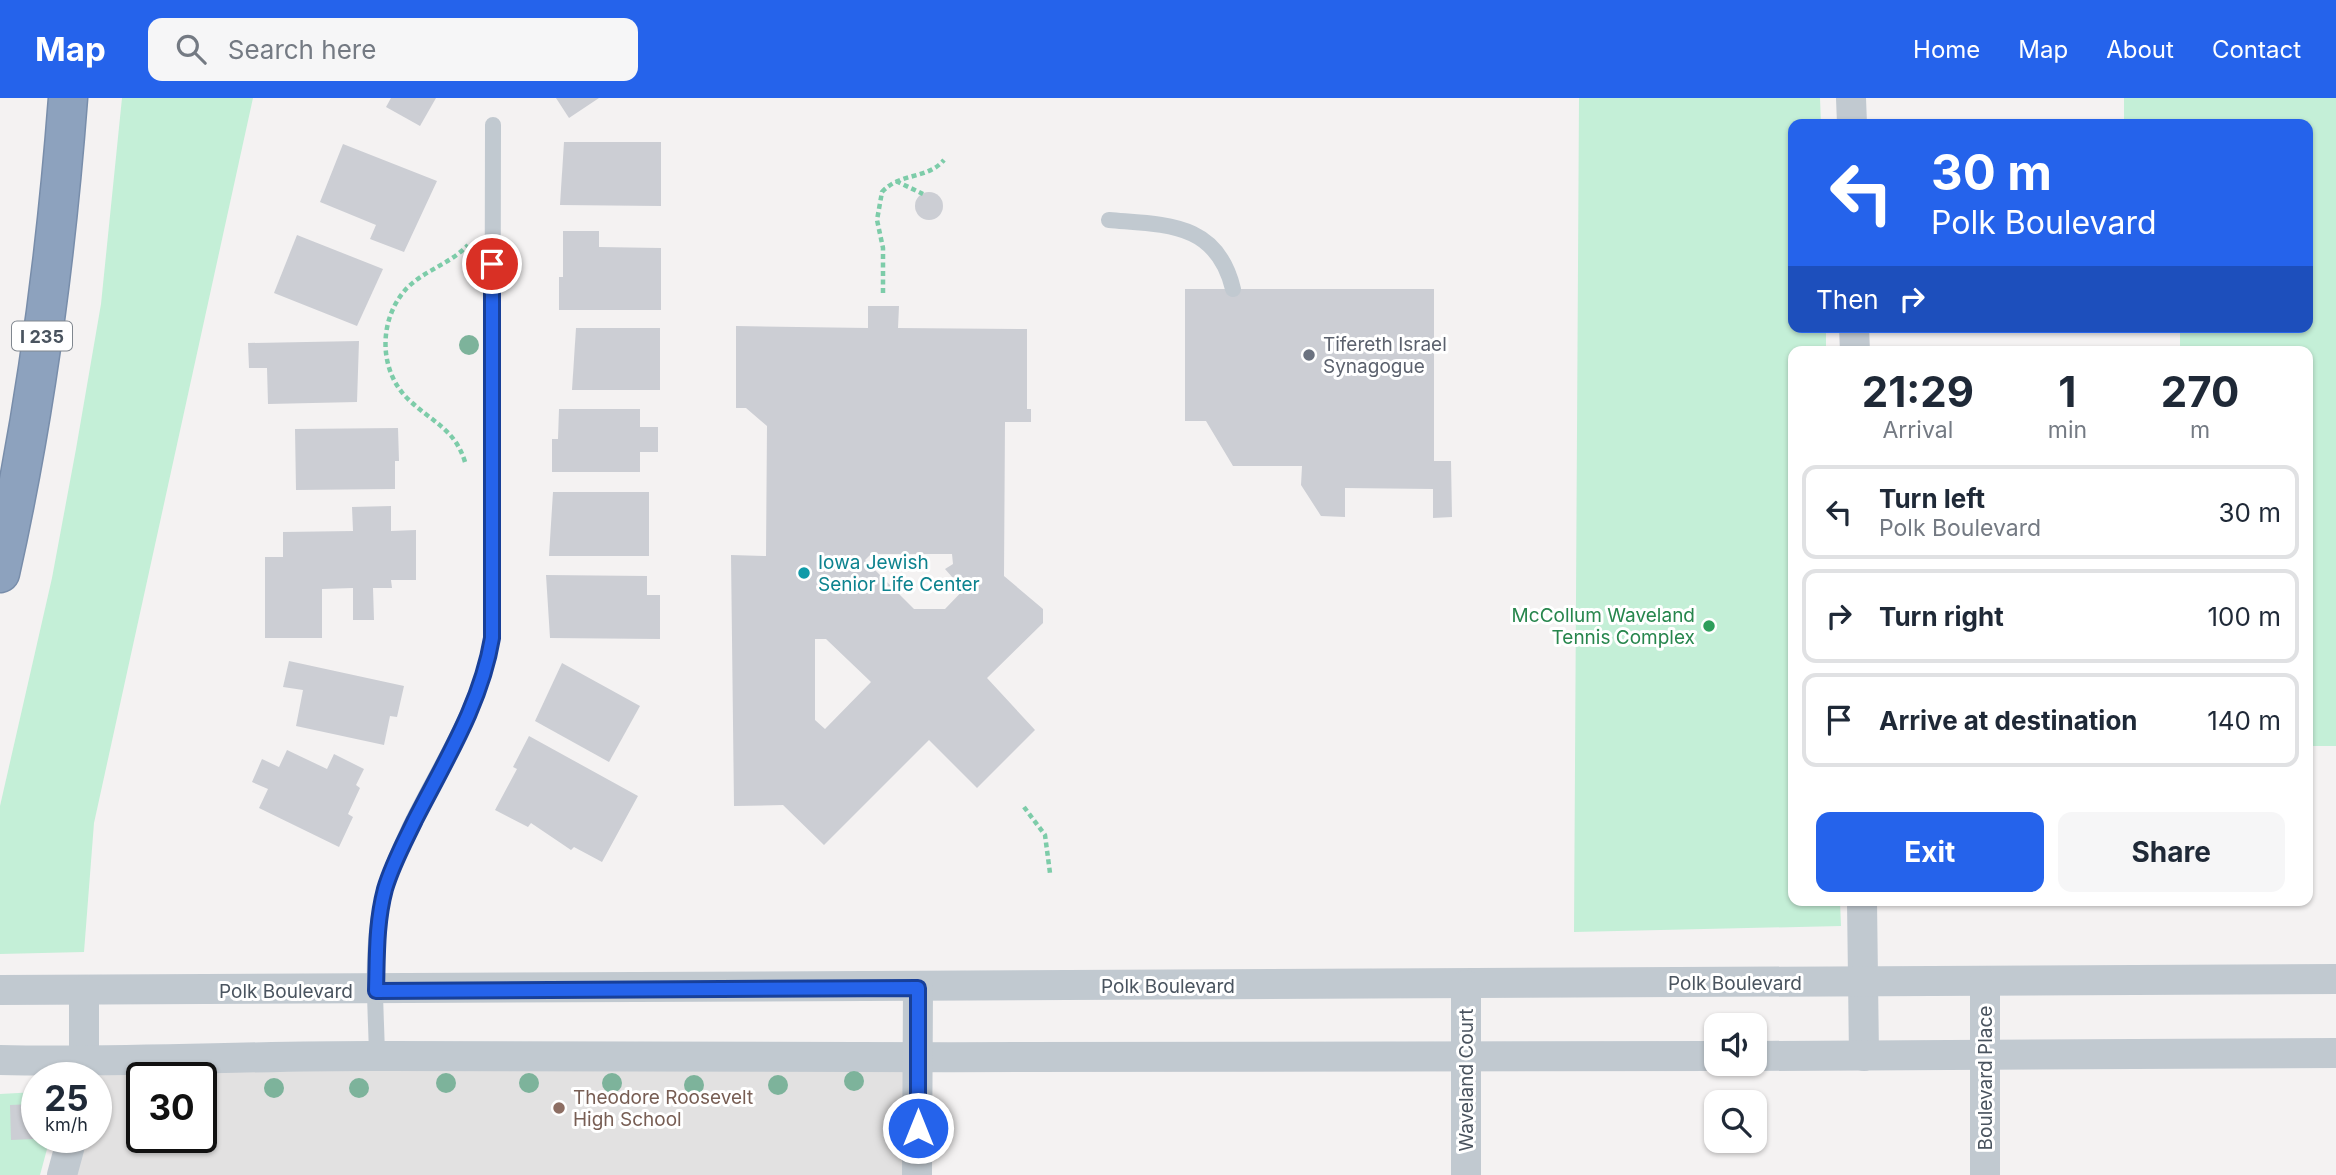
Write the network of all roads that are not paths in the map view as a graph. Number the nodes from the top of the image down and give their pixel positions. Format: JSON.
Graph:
{"nodes":[{"id":1,"x":68,"y":98,"type":"edge"},
{"id":2,"x":1851,"y":98,"type":"edge"},
{"id":3,"x":1852,"y":119,"type":"edge"},
{"id":4,"x":493,"y":125,"type":"dead end"},
{"id":5,"x":1109,"y":220,"type":"dead end"},
{"id":6,"x":1233,"y":289,"type":"dead end"},
{"id":7,"x":0,"y":573,"type":"edge"},
{"id":8,"x":1862,"y":906,"type":"edge"},
{"id":9,"x":2336,"y":979,"type":"edge"},
{"id":10,"x":1985,"y":981,"type":"junction"},
{"id":11,"x":1863,"y":982,"type":"junction"},
{"id":12,"x":1466,"y":985,"type":"junction"},
{"id":13,"x":918,"y":988,"type":"junction"},
{"id":14,"x":5,"y":990,"type":"edge"},
{"id":15,"x":84,"y":990,"type":"junction"},
{"id":16,"x":376,"y":991,"type":"junction"},
{"id":17,"x":2336,"y":1053,"type":"edge"},
{"id":18,"x":1985,"y":1054,"type":"junction"},
{"id":19,"x":377,"y":1056,"type":"junction"},
{"id":20,"x":1466,"y":1056,"type":"junction"},
{"id":21,"x":1704,"y":1056,"type":"edge"},
{"id":22,"x":1767,"y":1056,"type":"edge"},
{"id":23,"x":1864,"y":1056,"type":"junction"},
{"id":24,"x":918,"y":1059,"type":"junction"},
{"id":25,"x":0,"y":1060,"type":"edge"},
{"id":26,"x":21,"y":1062,"type":"edge"},
{"id":27,"x":85,"y":1062,"type":"edge"},
{"id":28,"x":112,"y":1069,"type":"edge"},
{"id":29,"x":68,"y":1153,"type":"edge"},
{"id":30,"x":62,"y":1175,"type":"edge"},
{"id":31,"x":917,"y":1175,"type":"edge"},
{"id":32,"x":1466,"y":1175,"type":"edge"},
{"id":33,"x":1985,"y":1175,"type":"edge"}],
"edges":[{"from":1,"to":7,"type":"highway","number":"I 235"},
{"from":2,"to":3,"type":"street"},
{"from":4,"to":16,"type":"lane"},
{"from":5,"to":6,"type":"lane"},
{"from":8,"to":11,"type":"street"},
{"from":9,"to":10,"type":"street","name":"Polk Boulevard"},
{"from":10,"to":11,"type":"street","name":"Polk Boulevard"},
{"from":10,"to":18,"type":"street","name":"Boulevard Place"},
{"from":11,"to":12,"type":"street","name":"Polk Boulevard"},
{"from":11,"to":23,"type":"street"},
{"from":12,"to":13,"type":"street","name":"Polk Boulevard"},
{"from":12,"to":20,"type":"street","name":"Waveland Court"},
{"from":13,"to":16,"type":"street","name":"Polk Boulevard"},
{"from":13,"to":24,"type":"street"},
{"from":14,"to":15,"type":"street","name":"Polk Boulevard"},
{"from":15,"to":16,"type":"street","name":"Polk Boulevard"},
{"from":15,"to":27,"type":"street"},
{"from":16,"to":19,"type":"lane"},
{"from":17,"to":18,"type":"street"},
{"from":18,"to":23,"type":"street"},
{"from":18,"to":33,"type":"street","name":"Boulevard Place"},
{"from":19,"to":24,"type":"street"},
{"from":19,"to":28,"type":"street"},
{"from":20,"to":21,"type":"street"},
{"from":20,"to":24,"type":"street"},
{"from":20,"to":32,"type":"street","name":"Waveland Court"},
{"from":22,"to":23,"type":"street"},
{"from":24,"to":31,"type":"street"},
{"from":25,"to":26,"type":"street"},
{"from":29,"to":30,"type":"street"}]}
